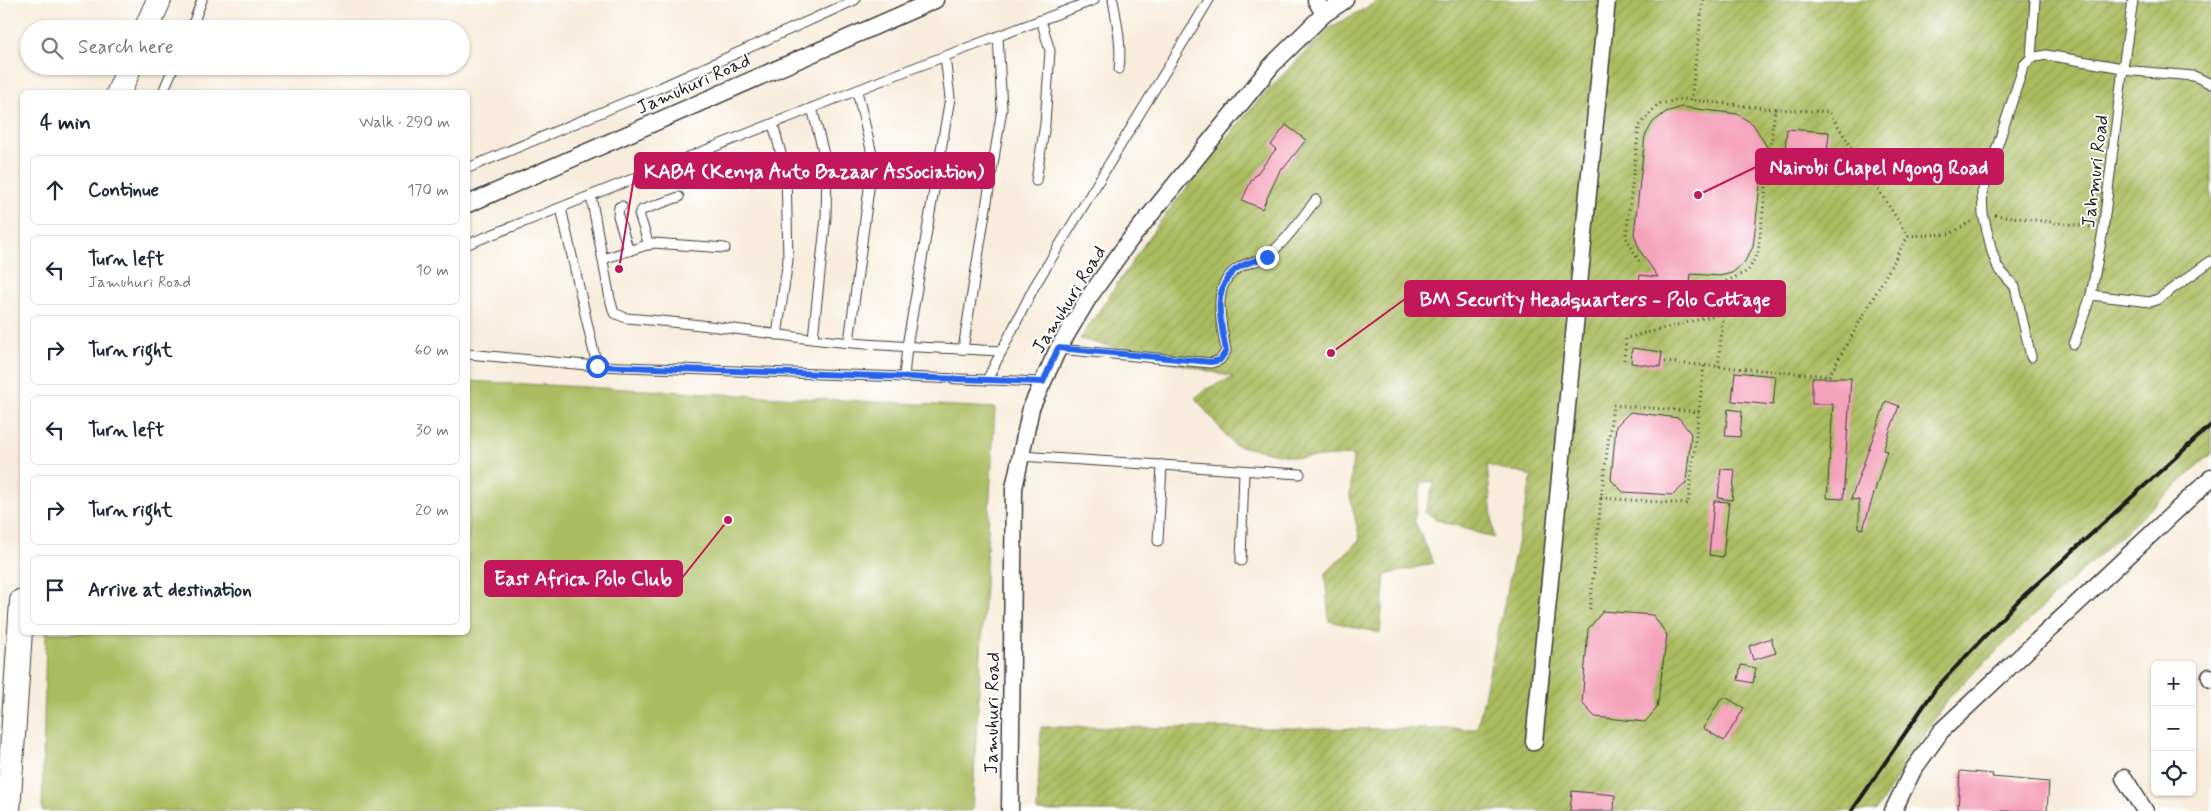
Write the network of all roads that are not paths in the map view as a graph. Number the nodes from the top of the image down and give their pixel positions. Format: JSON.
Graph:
{"nodes":[{"id":1,"x":159,"y":0,"type":"edge"},
{"id":2,"x":202,"y":0,"type":"edge"},
{"id":3,"x":855,"y":0,"type":"edge"},
{"id":4,"x":935,"y":0,"type":"edge"},
{"id":5,"x":1094,"y":0,"type":"edge"},
{"id":6,"x":1113,"y":0,"type":"edge"},
{"id":7,"x":1209,"y":0,"type":"edge"},
{"id":8,"x":1345,"y":0,"type":"edge"},
{"id":9,"x":1607,"y":0,"type":"edge"},
{"id":10,"x":2035,"y":0,"type":"edge"},
{"id":11,"x":2133,"y":0,"type":"edge"},
{"id":12,"x":1320,"y":7,"type":"edge"},
{"id":13,"x":150,"y":20,"type":"edge"},
{"id":14,"x":194,"y":20,"type":"edge"},
{"id":15,"x":1041,"y":20,"type":"junction"},
{"id":16,"x":998,"y":36,"type":"junction"},
{"id":17,"x":945,"y":56,"type":"junction"},
{"id":18,"x":2031,"y":58,"type":"junction"},
{"id":19,"x":1119,"y":69,"type":"dead end"},
{"id":20,"x":2122,"y":69,"type":"junction"},
{"id":21,"x":126,"y":75,"type":"edge"},
{"id":22,"x":170,"y":75,"type":"edge"},
{"id":23,"x":2211,"y":84,"type":"edge"},
{"id":24,"x":120,"y":90,"type":"edge"},
{"id":25,"x":164,"y":90,"type":"edge"},
{"id":26,"x":857,"y":91,"type":"junction"},
{"id":27,"x":812,"y":108,"type":"junction"},
{"id":28,"x":773,"y":124,"type":"junction"},
{"id":29,"x":470,"y":167,"type":"edge"},
{"id":30,"x":1036,"y":181,"type":"dead end"},
{"id":31,"x":591,"y":196,"type":"junction"},
{"id":32,"x":679,"y":197,"type":"dead end"},
{"id":33,"x":1316,"y":200,"type":"dead end"},
{"id":34,"x":470,"y":203,"type":"edge"},
{"id":35,"x":622,"y":206,"type":"dead end"},
{"id":36,"x":561,"y":208,"type":"junction"},
{"id":37,"x":470,"y":243,"type":"edge"},
{"id":38,"x":648,"y":245,"type":"junction"},
{"id":39,"x":726,"y":248,"type":"dead end"},
{"id":40,"x":629,"y":251,"type":"junction"},
{"id":41,"x":603,"y":259,"type":"junction"},
{"id":42,"x":2211,"y":260,"type":"edge"},
{"id":43,"x":2091,"y":295,"type":"junction"},
{"id":44,"x":778,"y":335,"type":"junction"},
{"id":45,"x":813,"y":338,"type":"junction"},
{"id":46,"x":848,"y":342,"type":"junction"},
{"id":47,"x":2074,"y":344,"type":"dead end"},
{"id":48,"x":906,"y":346,"type":"junction"},
{"id":49,"x":1058,"y":348,"type":"junction"},
{"id":50,"x":963,"y":349,"type":"junction"},
{"id":51,"x":1002,"y":351,"type":"junction"},
{"id":52,"x":470,"y":354,"type":"edge"},
{"id":53,"x":2031,"y":357,"type":"dead end"},
{"id":54,"x":597,"y":366,"type":"junction"},
{"id":55,"x":904,"y":377,"type":"junction"},
{"id":56,"x":988,"y":380,"type":"junction"},
{"id":57,"x":1043,"y":382,"type":"junction"},
{"id":58,"x":1020,"y":456,"type":"junction"},
{"id":59,"x":1162,"y":465,"type":"junction"},
{"id":60,"x":1244,"y":471,"type":"junction"},
{"id":61,"x":1300,"y":474,"type":"dead end"},
{"id":62,"x":2211,"y":478,"type":"edge"},
{"id":63,"x":1158,"y":541,"type":"dead end"},
{"id":64,"x":1241,"y":561,"type":"dead end"},
{"id":65,"x":20,"y":631,"type":"edge"},
{"id":66,"x":1534,"y":742,"type":"dead end"},
{"id":67,"x":2124,"y":778,"type":"dead end"},
{"id":68,"x":8,"y":811,"type":"edge"},
{"id":69,"x":1010,"y":811,"type":"edge"},
{"id":70,"x":1893,"y":811,"type":"edge"},
{"id":71,"x":2145,"y":811,"type":"edge"}],
"edges":[{"from":1,"to":13,"type":"street"},
{"from":2,"to":14,"type":"lane"},
{"from":3,"to":29,"type":"lane"},
{"from":4,"to":34,"type":"street","name":"Jamuhuri Road"},
{"from":5,"to":15,"type":"lane"},
{"from":6,"to":19,"type":"lane"},
{"from":7,"to":51,"type":"lane"},
{"from":8,"to":12,"type":"street","name":"Jamuhuri Road"},
{"from":9,"to":66,"type":"street"},
{"from":10,"to":18,"type":"lane"},
{"from":11,"to":20,"type":"lane","name":"Jahmuri Road"},
{"from":12,"to":49,"type":"street","name":"Jamuhuri Road"},
{"from":15,"to":16,"type":"lane"},
{"from":15,"to":30,"type":"lane"},
{"from":16,"to":17,"type":"lane"},
{"from":16,"to":50,"type":"lane"},
{"from":17,"to":26,"type":"lane"},
{"from":17,"to":48,"type":"lane"},
{"from":18,"to":20,"type":"lane"},
{"from":18,"to":53,"type":"lane"},
{"from":20,"to":23,"type":"lane"},
{"from":20,"to":43,"type":"lane","name":"Jahmuri Road"},
{"from":21,"to":24,"type":"street"},
{"from":22,"to":25,"type":"lane"},
{"from":26,"to":27,"type":"lane"},
{"from":26,"to":46,"type":"lane"},
{"from":27,"to":28,"type":"lane"},
{"from":27,"to":45,"type":"lane"},
{"from":28,"to":31,"type":"lane"},
{"from":28,"to":44,"type":"lane"},
{"from":31,"to":36,"type":"lane"},
{"from":31,"to":41,"type":"lane"},
{"from":32,"to":38,"type":"lane"},
{"from":33,"to":49,"type":"lane"},
{"from":35,"to":40,"type":"lane"},
{"from":36,"to":37,"type":"lane"},
{"from":36,"to":54,"type":"lane"},
{"from":38,"to":39,"type":"lane"},
{"from":38,"to":40,"type":"lane"},
{"from":40,"to":41,"type":"lane"},
{"from":41,"to":44,"type":"lane"},
{"from":42,"to":43,"type":"lane"},
{"from":43,"to":47,"type":"lane","name":"Jahmuri Road"},
{"from":44,"to":45,"type":"lane"},
{"from":45,"to":46,"type":"lane"},
{"from":46,"to":48,"type":"lane"},
{"from":48,"to":50,"type":"lane"},
{"from":48,"to":55,"type":"lane"},
{"from":49,"to":57,"type":"street","name":"Jamuhuri Road"},
{"from":50,"to":51,"type":"lane"},
{"from":51,"to":56,"type":"lane"},
{"from":52,"to":54,"type":"lane"},
{"from":54,"to":55,"type":"lane"},
{"from":55,"to":56,"type":"lane"},
{"from":56,"to":57,"type":"lane"},
{"from":57,"to":58,"type":"street","name":"Jamuhuri Road"},
{"from":58,"to":59,"type":"lane"},
{"from":58,"to":69,"type":"street","name":"Jamuhuri Road"},
{"from":59,"to":60,"type":"lane"},
{"from":59,"to":63,"type":"lane"},
{"from":60,"to":61,"type":"lane"},
{"from":60,"to":64,"type":"lane"},
{"from":62,"to":70,"type":"street"},
{"from":65,"to":68,"type":"street"},
{"from":67,"to":71,"type":"street"}]}
